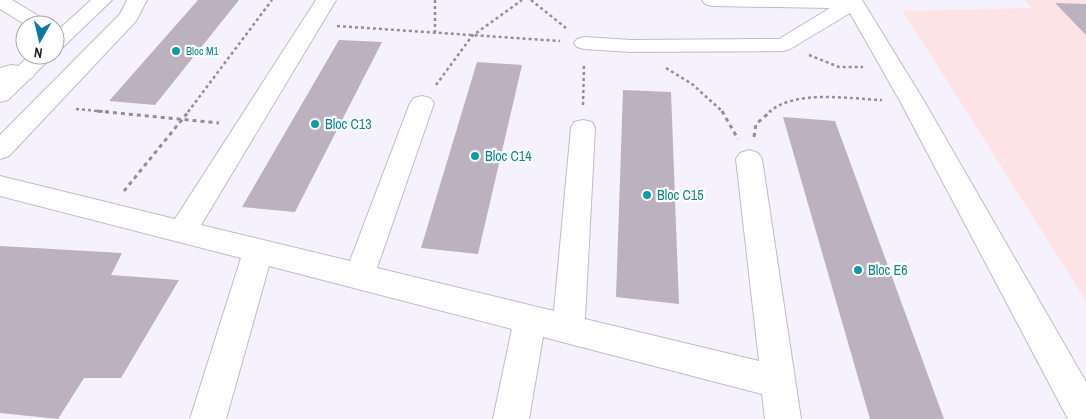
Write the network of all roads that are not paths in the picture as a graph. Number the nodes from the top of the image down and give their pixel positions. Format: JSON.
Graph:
{"nodes":[{"id":1,"x":102,"y":0,"type":"edge"},
{"id":2,"x":137,"y":0,"type":"edge"},
{"id":3,"x":326,"y":0,"type":"edge"},
{"id":4,"x":712,"y":0,"type":"edge"},
{"id":5,"x":0,"y":1,"type":"edge"},
{"id":6,"x":853,"y":1,"type":"edge"},
{"id":7,"x":23,"y":15,"type":"edge"},
{"id":8,"x":65,"y":31,"type":"edge"},
{"id":9,"x":584,"y":43,"type":"road end"},
{"id":10,"x":32,"y":65,"type":"edge"},
{"id":11,"x":24,"y":73,"type":"junction"},
{"id":12,"x":0,"y":76,"type":"edge"},
{"id":13,"x":0,"y":95,"type":"edge"},
{"id":14,"x":422,"y":103,"type":"road end"},
{"id":15,"x":583,"y":128,"type":"dead end"},
{"id":16,"x":0,"y":150,"type":"edge"},
{"id":17,"x":749,"y":159,"type":"road end"},
{"id":18,"x":0,"y":186,"type":"edge"},
{"id":19,"x":182,"y":232,"type":"junction"},
{"id":20,"x":258,"y":251,"type":"junction"},
{"id":21,"x":359,"y":276,"type":"junction"},
{"id":22,"x":530,"y":320,"type":"junction"},
{"id":23,"x":568,"y":329,"type":"junction"},
{"id":24,"x":779,"y":382,"type":"junction"},
{"id":25,"x":1086,"y":416,"type":"edge"},
{"id":26,"x":208,"y":419,"type":"edge"},
{"id":27,"x":511,"y":419,"type":"edge"},
{"id":28,"x":783,"y":419,"type":"edge"}],
"edges":[{"from":1,"to":8,"type":"main road"},
{"from":2,"to":16,"type":"main road"},
{"from":3,"to":19,"type":"main road"},
{"from":4,"to":6,"type":"main road"},
{"from":5,"to":7,"type":"main road"},
{"from":6,"to":9,"type":"main road"},
{"from":6,"to":25,"type":"main road"},
{"from":10,"to":11,"type":"main road"},
{"from":11,"to":12,"type":"main road"},
{"from":11,"to":13,"type":"main road"},
{"from":14,"to":21,"type":"main road"},
{"from":15,"to":23,"type":"main road"},
{"from":17,"to":24,"type":"main road"},
{"from":18,"to":19,"type":"main road"},
{"from":19,"to":20,"type":"main road"},
{"from":20,"to":21,"type":"main road"},
{"from":20,"to":26,"type":"main road"},
{"from":21,"to":22,"type":"main road"},
{"from":22,"to":23,"type":"main road"},
{"from":22,"to":27,"type":"main road"},
{"from":23,"to":24,"type":"main road"},
{"from":24,"to":28,"type":"main road"}]}
